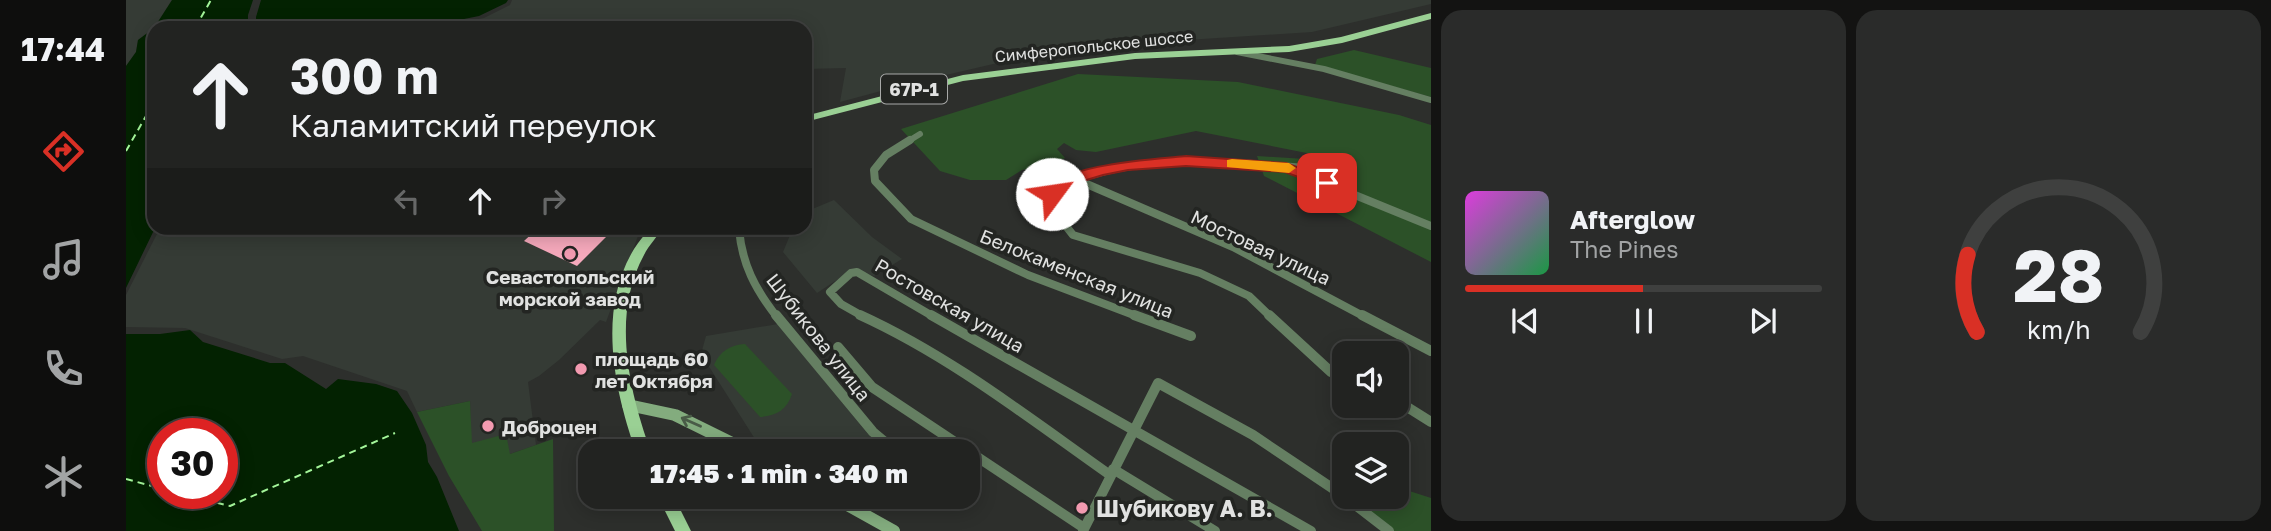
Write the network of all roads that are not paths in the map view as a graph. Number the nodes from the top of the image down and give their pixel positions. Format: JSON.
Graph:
{"nodes":[{"id":1,"x":1431,"y":16,"type":"edge"},
{"id":2,"x":1289,"y":50,"type":"junction"},
{"id":3,"x":1236,"y":52,"type":"junction"},
{"id":4,"x":1297,"y":64,"type":"junction"},
{"id":5,"x":1431,"y":100,"type":"edge"},
{"id":6,"x":812,"y":117,"type":"edge"},
{"id":7,"x":920,"y":134,"type":"dead end"},
{"id":8,"x":1286,"y":167,"type":"junction"},
{"id":9,"x":1331,"y":170,"type":"dead end"},
{"id":10,"x":1075,"y":179,"type":"junction"},
{"id":11,"x":1431,"y":226,"type":"edge"},
{"id":12,"x":652,"y":235,"type":"edge"},
{"id":13,"x":739,"y":235,"type":"edge"},
{"id":14,"x":1191,"y":336,"type":"dead end"},
{"id":15,"x":838,"y":347,"type":"dead end"},
{"id":16,"x":1431,"y":351,"type":"edge"},
{"id":17,"x":1332,"y":372,"type":"edge"},
{"id":18,"x":628,"y":405,"type":"junction"},
{"id":19,"x":1409,"y":408,"type":"edge"},
{"id":20,"x":1431,"y":422,"type":"edge"},
{"id":21,"x":1131,"y":431,"type":"junction"},
{"id":22,"x":640,"y":439,"type":"edge"},
{"id":23,"x":724,"y":439,"type":"edge"},
{"id":24,"x":881,"y":439,"type":"edge"},
{"id":25,"x":1111,"y":472,"type":"junction"},
{"id":26,"x":1332,"y":488,"type":"edge"},
{"id":27,"x":672,"y":509,"type":"edge"},
{"id":28,"x":854,"y":509,"type":"edge"},
{"id":29,"x":1361,"y":509,"type":"edge"},
{"id":30,"x":1083,"y":529,"type":"edge"},
{"id":31,"x":682,"y":531,"type":"edge"},
{"id":32,"x":894,"y":531,"type":"edge"},
{"id":33,"x":1215,"y":531,"type":"edge"},
{"id":34,"x":1311,"y":531,"type":"edge"},
{"id":35,"x":1389,"y":531,"type":"edge"}],
"edges":[{"from":1,"to":2,"type":"main road","name":"Симферопольское шоссе","number":"67Р-1"},
{"from":2,"to":3,"type":"main road","name":"Симферопольское шоссе","number":"67Р-1"},
{"from":2,"to":4,"type":"street"},
{"from":3,"to":4,"type":"street"},
{"from":3,"to":6,"type":"main road","name":"Симферопольское шоссе","number":"67Р-1"},
{"from":4,"to":5,"type":"street"},
{"from":7,"to":14,"type":"street","name":"Белокаменская улица"},
{"from":8,"to":9,"type":"street"},
{"from":8,"to":10,"type":"street"},
{"from":8,"to":11,"type":"street"},
{"from":10,"to":16,"type":"street","name":"Мостовая улица"},
{"from":10,"to":17,"type":"street"},
{"from":12,"to":18,"type":"main road"},
{"from":13,"to":24,"type":"street","name":"Шубикова улица"},
{"from":15,"to":30,"type":"street","name":"Шубикова улица"},
{"from":18,"to":22,"type":"main road"},
{"from":23,"to":18,"type":"street","one_way":true},
{"from":19,"to":20,"type":"street"},
{"from":21,"to":25,"type":"street"},
{"from":21,"to":25,"type":"street","name":"Ростовская улица"},
{"from":21,"to":26,"type":"street"},
{"from":21,"to":34,"type":"street","name":"Ростовская улица"},
{"from":25,"to":30,"type":"street"},
{"from":25,"to":33,"type":"street","name":"Ростовская улица"},
{"from":27,"to":31,"type":"main road"},
{"from":28,"to":32,"type":"street"},
{"from":29,"to":35,"type":"street"}]}
